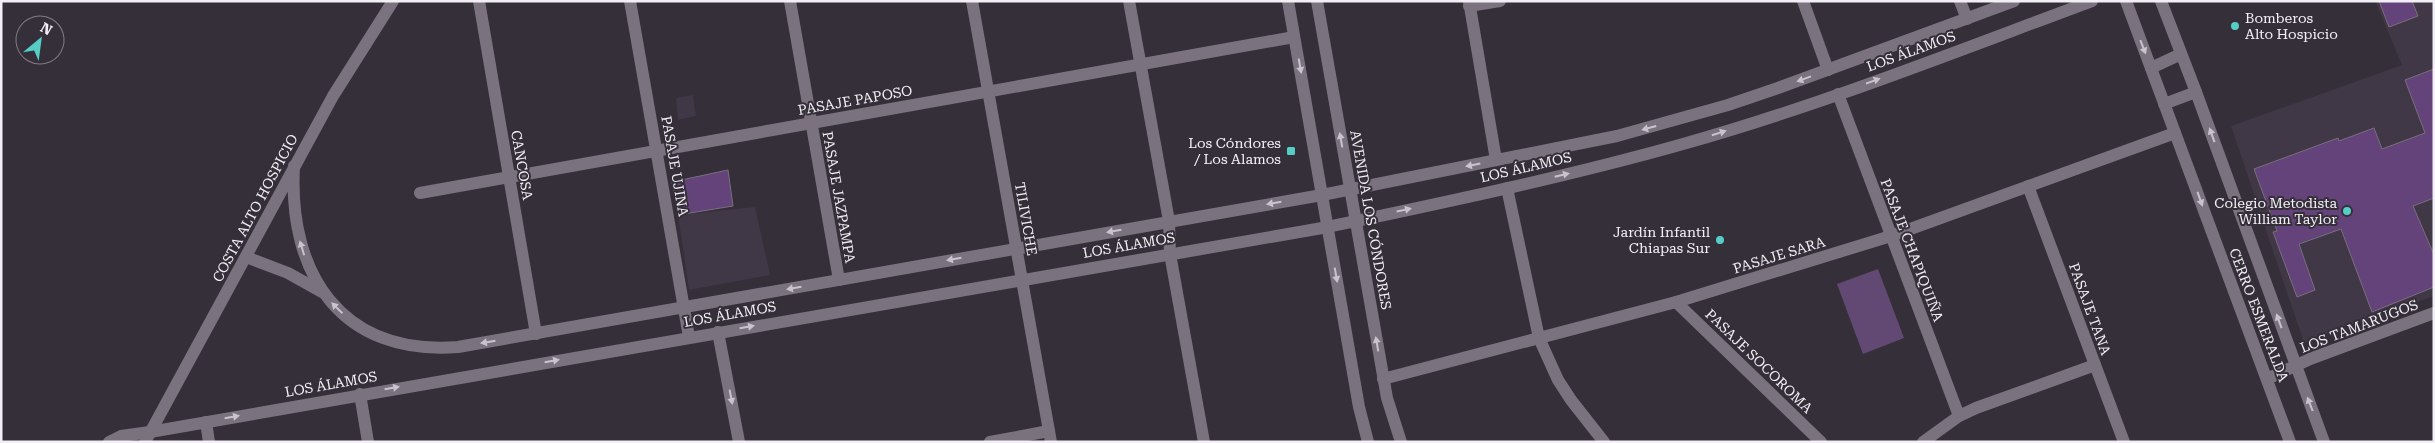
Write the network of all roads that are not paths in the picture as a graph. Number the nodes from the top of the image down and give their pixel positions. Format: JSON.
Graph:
{"nodes":[{"id":1,"x":394,"y":1,"type":"edge"},
{"id":2,"x":479,"y":1,"type":"edge"},
{"id":3,"x":630,"y":1,"type":"edge"},
{"id":4,"x":790,"y":1,"type":"edge"},
{"id":5,"x":972,"y":1,"type":"edge"},
{"id":6,"x":1129,"y":1,"type":"edge"},
{"id":7,"x":1288,"y":1,"type":"edge"},
{"id":8,"x":1317,"y":1,"type":"edge"},
{"id":9,"x":1500,"y":1,"type":"edge"},
{"id":10,"x":1803,"y":1,"type":"edge"},
{"id":11,"x":1960,"y":1,"type":"edge"},
{"id":12,"x":2014,"y":1,"type":"edge"},
{"id":13,"x":2092,"y":1,"type":"edge"},
{"id":14,"x":2126,"y":1,"type":"edge"},
{"id":15,"x":2161,"y":1,"type":"edge"},
{"id":16,"x":1469,"y":3,"type":"edge"},
{"id":17,"x":1967,"y":19,"type":"junction"},
{"id":18,"x":1294,"y":37,"type":"junction"},
{"id":19,"x":2182,"y":54,"type":"junction"},
{"id":20,"x":1140,"y":65,"type":"junction"},
{"id":21,"x":2151,"y":68,"type":"junction"},
{"id":22,"x":1828,"y":70,"type":"junction"},
{"id":23,"x":989,"y":92,"type":"junction"},
{"id":24,"x":2196,"y":92,"type":"junction"},
{"id":25,"x":1838,"y":94,"type":"junction"},
{"id":26,"x":2164,"y":104,"type":"junction"},
{"id":27,"x":811,"y":123,"type":"junction"},
{"id":28,"x":2175,"y":133,"type":"junction"},
{"id":29,"x":656,"y":151,"type":"junction"},
{"id":30,"x":1496,"y":160,"type":"junction"},
{"id":31,"x":294,"y":166,"type":"junction"},
{"id":32,"x":509,"y":177,"type":"junction"},
{"id":33,"x":2028,"y":186,"type":"junction"},
{"id":34,"x":1350,"y":188,"type":"junction"},
{"id":35,"x":1507,"y":188,"type":"junction"},
{"id":36,"x":420,"y":193,"type":"dead end"},
{"id":37,"x":1322,"y":194,"type":"junction"},
{"id":38,"x":1169,"y":221,"type":"junction"},
{"id":39,"x":1356,"y":221,"type":"junction"},
{"id":40,"x":1328,"y":227,"type":"junction"},
{"id":41,"x":1891,"y":236,"type":"junction"},
{"id":42,"x":1016,"y":248,"type":"junction"},
{"id":43,"x":1170,"y":254,"type":"junction"},
{"id":44,"x":246,"y":258,"type":"junction"},
{"id":45,"x":1022,"y":279,"type":"junction"},
{"id":46,"x":839,"y":280,"type":"junction"},
{"id":47,"x":322,"y":292,"type":"junction"},
{"id":48,"x":1676,"y":302,"type":"junction"},
{"id":49,"x":684,"y":307,"type":"junction"},
{"id":50,"x":2434,"y":313,"type":"edge"},
{"id":51,"x":718,"y":332,"type":"junction"},
{"id":52,"x":536,"y":334,"type":"junction"},
{"id":53,"x":689,"y":337,"type":"junction"},
{"id":54,"x":1539,"y":338,"type":"junction"},
{"id":55,"x":2095,"y":365,"type":"junction"},
{"id":56,"x":2295,"y":367,"type":"junction"},
{"id":57,"x":1383,"y":379,"type":"junction"},
{"id":58,"x":2267,"y":379,"type":"junction"},
{"id":59,"x":360,"y":394,"type":"junction"},
{"id":60,"x":1959,"y":416,"type":"junction"},
{"id":61,"x":206,"y":422,"type":"junction"},
{"id":62,"x":1050,"y":436,"type":"edge"},
{"id":63,"x":148,"y":437,"type":"edge"},
{"id":64,"x":109,"y":442,"type":"edge"},
{"id":65,"x":209,"y":442,"type":"edge"},
{"id":66,"x":368,"y":442,"type":"edge"},
{"id":67,"x":739,"y":442,"type":"edge"},
{"id":68,"x":990,"y":442,"type":"edge"},
{"id":69,"x":1204,"y":442,"type":"edge"},
{"id":70,"x":1368,"y":442,"type":"edge"},
{"id":71,"x":1401,"y":442,"type":"edge"},
{"id":72,"x":1604,"y":442,"type":"edge"},
{"id":73,"x":1820,"y":442,"type":"edge"},
{"id":74,"x":1923,"y":442,"type":"edge"},
{"id":75,"x":2124,"y":442,"type":"edge"},
{"id":76,"x":2290,"y":442,"type":"edge"},
{"id":77,"x":2324,"y":442,"type":"edge"}],
"edges":[{"from":1,"to":31,"type":"street","name":"COSTA ALTO HOSPICIO"},
{"from":2,"to":32,"type":"street","name":"CANCOSA"},
{"from":3,"to":29,"type":"street","name":"PASAJE UJINA"},
{"from":4,"to":27,"type":"street","name":"PASAJE JAZPAMPA"},
{"from":5,"to":23,"type":"street","name":"TILIVICHE"},
{"from":6,"to":20,"type":"street"},
{"from":7,"to":18,"type":"street"},
{"from":34,"to":8,"type":"street","name":"AVENIDA LOS CÓNDORES","one_way":true},
{"from":9,"to":16,"type":"street"},
{"from":10,"to":22,"type":"street"},
{"from":11,"to":17,"type":"street"},
{"from":12,"to":17,"type":"street","name":"LOS ÁLAMOS"},
{"from":25,"to":13,"type":"street","name":"LOS ÁLAMOS","one_way":true},
{"from":14,"to":21,"type":"street","name":"CERRO ESMERALDA","one_way":true},
{"from":15,"to":19,"type":"street","name":"CERRO ESMERALDA"},
{"from":16,"to":30,"type":"street"},
{"from":17,"to":22,"type":"street","name":"LOS ÁLAMOS"},
{"from":18,"to":20,"type":"street","name":"PASAJE PAPOSO"},
{"from":18,"to":37,"type":"street","one_way":true},
{"from":19,"to":21,"type":"street"},
{"from":19,"to":24,"type":"street","name":"CERRO ESMERALDA"},
{"from":20,"to":23,"type":"street","name":"PASAJE PAPOSO"},
{"from":20,"to":38,"type":"street"},
{"from":21,"to":26,"type":"street","name":"CERRO ESMERALDA"},
{"from":22,"to":30,"type":"street","name":"LOS ÁLAMOS","one_way":true},
{"from":23,"to":27,"type":"street","name":"PASAJE PAPOSO"},
{"from":23,"to":42,"type":"street","name":"TILIVICHE"},
{"from":24,"to":26,"type":"street"},
{"from":56,"to":24,"type":"street","name":"CERRO ESMERALDA","one_way":true},
{"from":35,"to":25,"type":"street","name":"LOS ÁLAMOS","one_way":true},
{"from":25,"to":41,"type":"street","name":"PASAJE CHAPIQUIÑA"},
{"from":26,"to":28,"type":"street","name":"CERRO ESMERALDA"},
{"from":27,"to":29,"type":"street","name":"PASAJE PAPOSO"},
{"from":27,"to":46,"type":"street","name":"PASAJE JAZPAMPA"},
{"from":28,"to":33,"type":"street","name":"PASAJE SARA"},
{"from":28,"to":58,"type":"street","name":"CERRO ESMERALDA","one_way":true},
{"from":29,"to":32,"type":"street","name":"PASAJE PAPOSO"},
{"from":29,"to":49,"type":"street","name":"PASAJE UJINA"},
{"from":30,"to":34,"type":"street","name":"LOS ÁLAMOS","one_way":true},
{"from":31,"to":44,"type":"street","name":"COSTA ALTO HOSPICIO"},
{"from":47,"to":31,"type":"street","name":"LOS ÁLAMOS","one_way":true},
{"from":32,"to":36,"type":"street","name":"PASAJE PAPOSO"},
{"from":32,"to":52,"type":"street","name":"CANCOSA"},
{"from":33,"to":41,"type":"street","name":"PASAJE SARA"},
{"from":33,"to":55,"type":"street","name":"PASAJE TANA"},
{"from":34,"to":37,"type":"street","name":"LOS ÁLAMOS"},
{"from":34,"to":39,"type":"street","name":"AVENIDA LOS CÓNDORES"},
{"from":39,"to":35,"type":"street","name":"LOS ÁLAMOS","one_way":true},
{"from":35,"to":54,"type":"street"},
{"from":37,"to":38,"type":"street","name":"LOS ÁLAMOS","one_way":true},
{"from":37,"to":40,"type":"street"},
{"from":38,"to":42,"type":"street","name":"LOS ÁLAMOS","one_way":true},
{"from":38,"to":43,"type":"street"},
{"from":39,"to":40,"type":"street","name":"LOS ÁLAMOS"},
{"from":57,"to":39,"type":"street","name":"AVENIDA LOS CÓNDORES","one_way":true},
{"from":40,"to":43,"type":"street","name":"LOS ÁLAMOS"},
{"from":40,"to":70,"type":"street","one_way":true},
{"from":41,"to":48,"type":"street","name":"PASAJE SARA"},
{"from":41,"to":60,"type":"street","name":"PASAJE CHAPIQUIÑA"},
{"from":42,"to":45,"type":"street","name":"TILIVICHE"},
{"from":42,"to":46,"type":"street","name":"LOS ÁLAMOS","one_way":true},
{"from":43,"to":45,"type":"street","name":"LOS ÁLAMOS"},
{"from":43,"to":69,"type":"street"},
{"from":44,"to":47,"type":"street","name":"LOS ÁLAMOS"},
{"from":44,"to":63,"type":"street","name":"COSTA ALTO HOSPICIO"},
{"from":51,"to":45,"type":"street","name":"LOS ÁLAMOS","one_way":true},
{"from":45,"to":62,"type":"street","name":"TILIVICHE"},
{"from":46,"to":49,"type":"street","name":"LOS ÁLAMOS","one_way":true},
{"from":52,"to":47,"type":"street","name":"LOS ÁLAMOS","one_way":true},
{"from":48,"to":54,"type":"street","name":"PASAJE SARA"},
{"from":48,"to":73,"type":"street","name":"PASAJE SOCOROMA"},
{"from":49,"to":52,"type":"street","name":"LOS ÁLAMOS"},
{"from":49,"to":53,"type":"street","name":"PASAJE UJINA"},
{"from":50,"to":56,"type":"street","name":"LOS TAMARUGOS"},
{"from":51,"to":53,"type":"street","name":"LOS ÁLAMOS"},
{"from":51,"to":67,"type":"street","one_way":true},
{"from":59,"to":53,"type":"street","name":"LOS ÁLAMOS","one_way":true},
{"from":54,"to":57,"type":"street","name":"PASAJE SARA"},
{"from":54,"to":72,"type":"street"},
{"from":55,"to":60,"type":"street"},
{"from":55,"to":75,"type":"street","name":"PASAJE TANA"},
{"from":56,"to":58,"type":"street","name":"LOS TAMARUGOS"},
{"from":77,"to":56,"type":"street","name":"CERRO ESMERALDA","one_way":true},
{"from":57,"to":71,"type":"street","name":"AVENIDA LOS CÓNDORES"},
{"from":58,"to":76,"type":"street","name":"CERRO ESMERALDA"},
{"from":61,"to":59,"type":"street","name":"LOS ÁLAMOS","one_way":true},
{"from":59,"to":66,"type":"street"},
{"from":60,"to":74,"type":"street"},
{"from":61,"to":63,"type":"street","name":"LOS ÁLAMOS"},
{"from":61,"to":65,"type":"street"},
{"from":62,"to":68,"type":"street"},
{"from":63,"to":64,"type":"street"}]}
